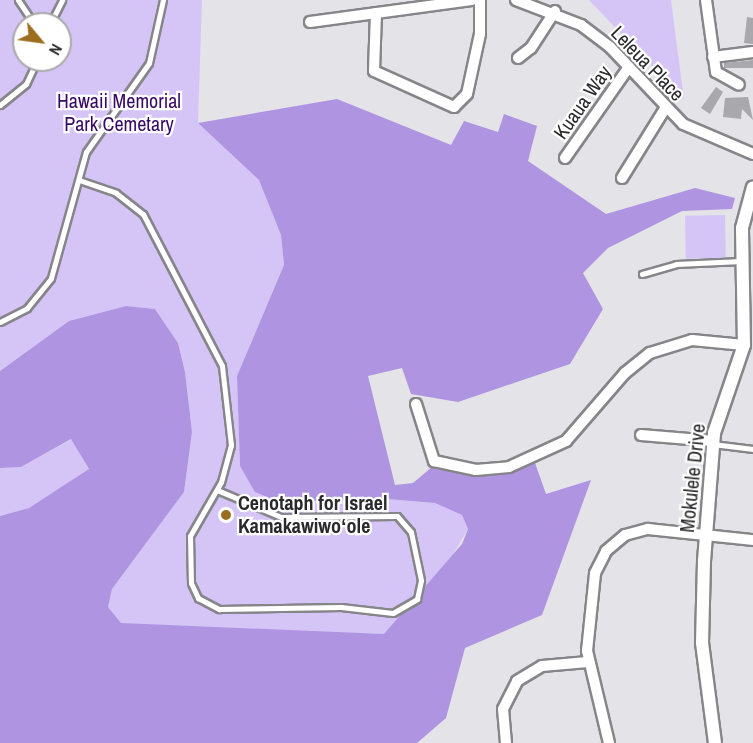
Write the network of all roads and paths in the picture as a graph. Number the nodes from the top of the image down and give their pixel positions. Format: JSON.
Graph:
{"nodes":[{"id":1,"x":163,"y":0,"type":"edge"},
{"id":2,"x":472,"y":0,"type":"edge"},
{"id":3,"x":480,"y":0,"type":"edge"},
{"id":4,"x":516,"y":0,"type":"edge"},
{"id":5,"x":706,"y":0,"type":"edge"},
{"id":6,"x":555,"y":10,"type":"junction"},
{"id":7,"x":376,"y":13,"type":"junction"},
{"id":8,"x":310,"y":22,"type":"dead end"},
{"id":9,"x":753,"y":51,"type":"edge"},
{"id":10,"x":713,"y":57,"type":"junction"},
{"id":11,"x":518,"y":58,"type":"dead end"},
{"id":12,"x":629,"y":67,"type":"junction"},
{"id":13,"x":32,"y":72,"type":"edge"},
{"id":14,"x":739,"y":85,"type":"dead end"},
{"id":15,"x":0,"y":105,"type":"edge"},
{"id":16,"x":666,"y":108,"type":"junction"},
{"id":17,"x":753,"y":154,"type":"edge"},
{"id":18,"x":565,"y":158,"type":"dead end"},
{"id":19,"x":622,"y":178,"type":"dead end"},
{"id":20,"x":79,"y":180,"type":"junction"},
{"id":21,"x":753,"y":187,"type":"edge"},
{"id":22,"x":748,"y":215,"type":"edge"},
{"id":23,"x":742,"y":261,"type":"junction"},
{"id":24,"x":642,"y":274,"type":"dead end"},
{"id":25,"x":0,"y":322,"type":"edge"},
{"id":26,"x":748,"y":345,"type":"edge"},
{"id":27,"x":416,"y":404,"type":"dead end"},
{"id":28,"x":641,"y":435,"type":"dead end"},
{"id":29,"x":713,"y":443,"type":"junction"},
{"id":30,"x":753,"y":449,"type":"edge"},
{"id":31,"x":217,"y":490,"type":"junction"},
{"id":32,"x":706,"y":534,"type":"junction"},
{"id":33,"x":753,"y":540,"type":"edge"},
{"id":34,"x":588,"y":662,"type":"junction"},
{"id":35,"x":506,"y":743,"type":"edge"},
{"id":36,"x":609,"y":743,"type":"edge"},
{"id":37,"x":715,"y":743,"type":"edge"}],
"edges":[{"from":1,"to":20,"type":"lane"},
{"from":2,"to":7,"type":"street"},
{"from":3,"to":7,"type":"street"},
{"from":4,"to":6,"type":"street","name":"Leleua Place"},
{"from":5,"to":10,"type":"street"},
{"from":6,"to":11,"type":"street"},
{"from":6,"to":12,"type":"street","name":"Leleua Place"},
{"from":7,"to":8,"type":"street"},
{"from":9,"to":10,"type":"street"},
{"from":10,"to":14,"type":"street"},
{"from":12,"to":16,"type":"street","name":"Leleua Place"},
{"from":12,"to":18,"type":"street","name":"Kuaua Way"},
{"from":13,"to":15,"type":"lane"},
{"from":16,"to":17,"type":"street","name":"Leleua Place"},
{"from":16,"to":19,"type":"street"},
{"from":20,"to":25,"type":"lane"},
{"from":20,"to":31,"type":"lane"},
{"from":21,"to":22,"type":"street","name":"Mokulele Drive"},
{"from":22,"to":23,"type":"street","name":"Mokulele Drive"},
{"from":23,"to":24,"type":"lane"},
{"from":23,"to":26,"type":"street","name":"Mokulele Drive"},
{"from":26,"to":27,"type":"street"},
{"from":26,"to":29,"type":"street","name":"Mokulele Drive"},
{"from":28,"to":29,"type":"street"},
{"from":29,"to":30,"type":"lane"},
{"from":29,"to":32,"type":"street","name":"Mokulele Drive"},
{"from":31,"to":31,"type":"lane"},
{"from":32,"to":33,"type":"street"},
{"from":32,"to":34,"type":"street"},
{"from":32,"to":37,"type":"street","name":"Mokulele Drive"},
{"from":34,"to":35,"type":"street"},
{"from":34,"to":36,"type":"street"}]}
